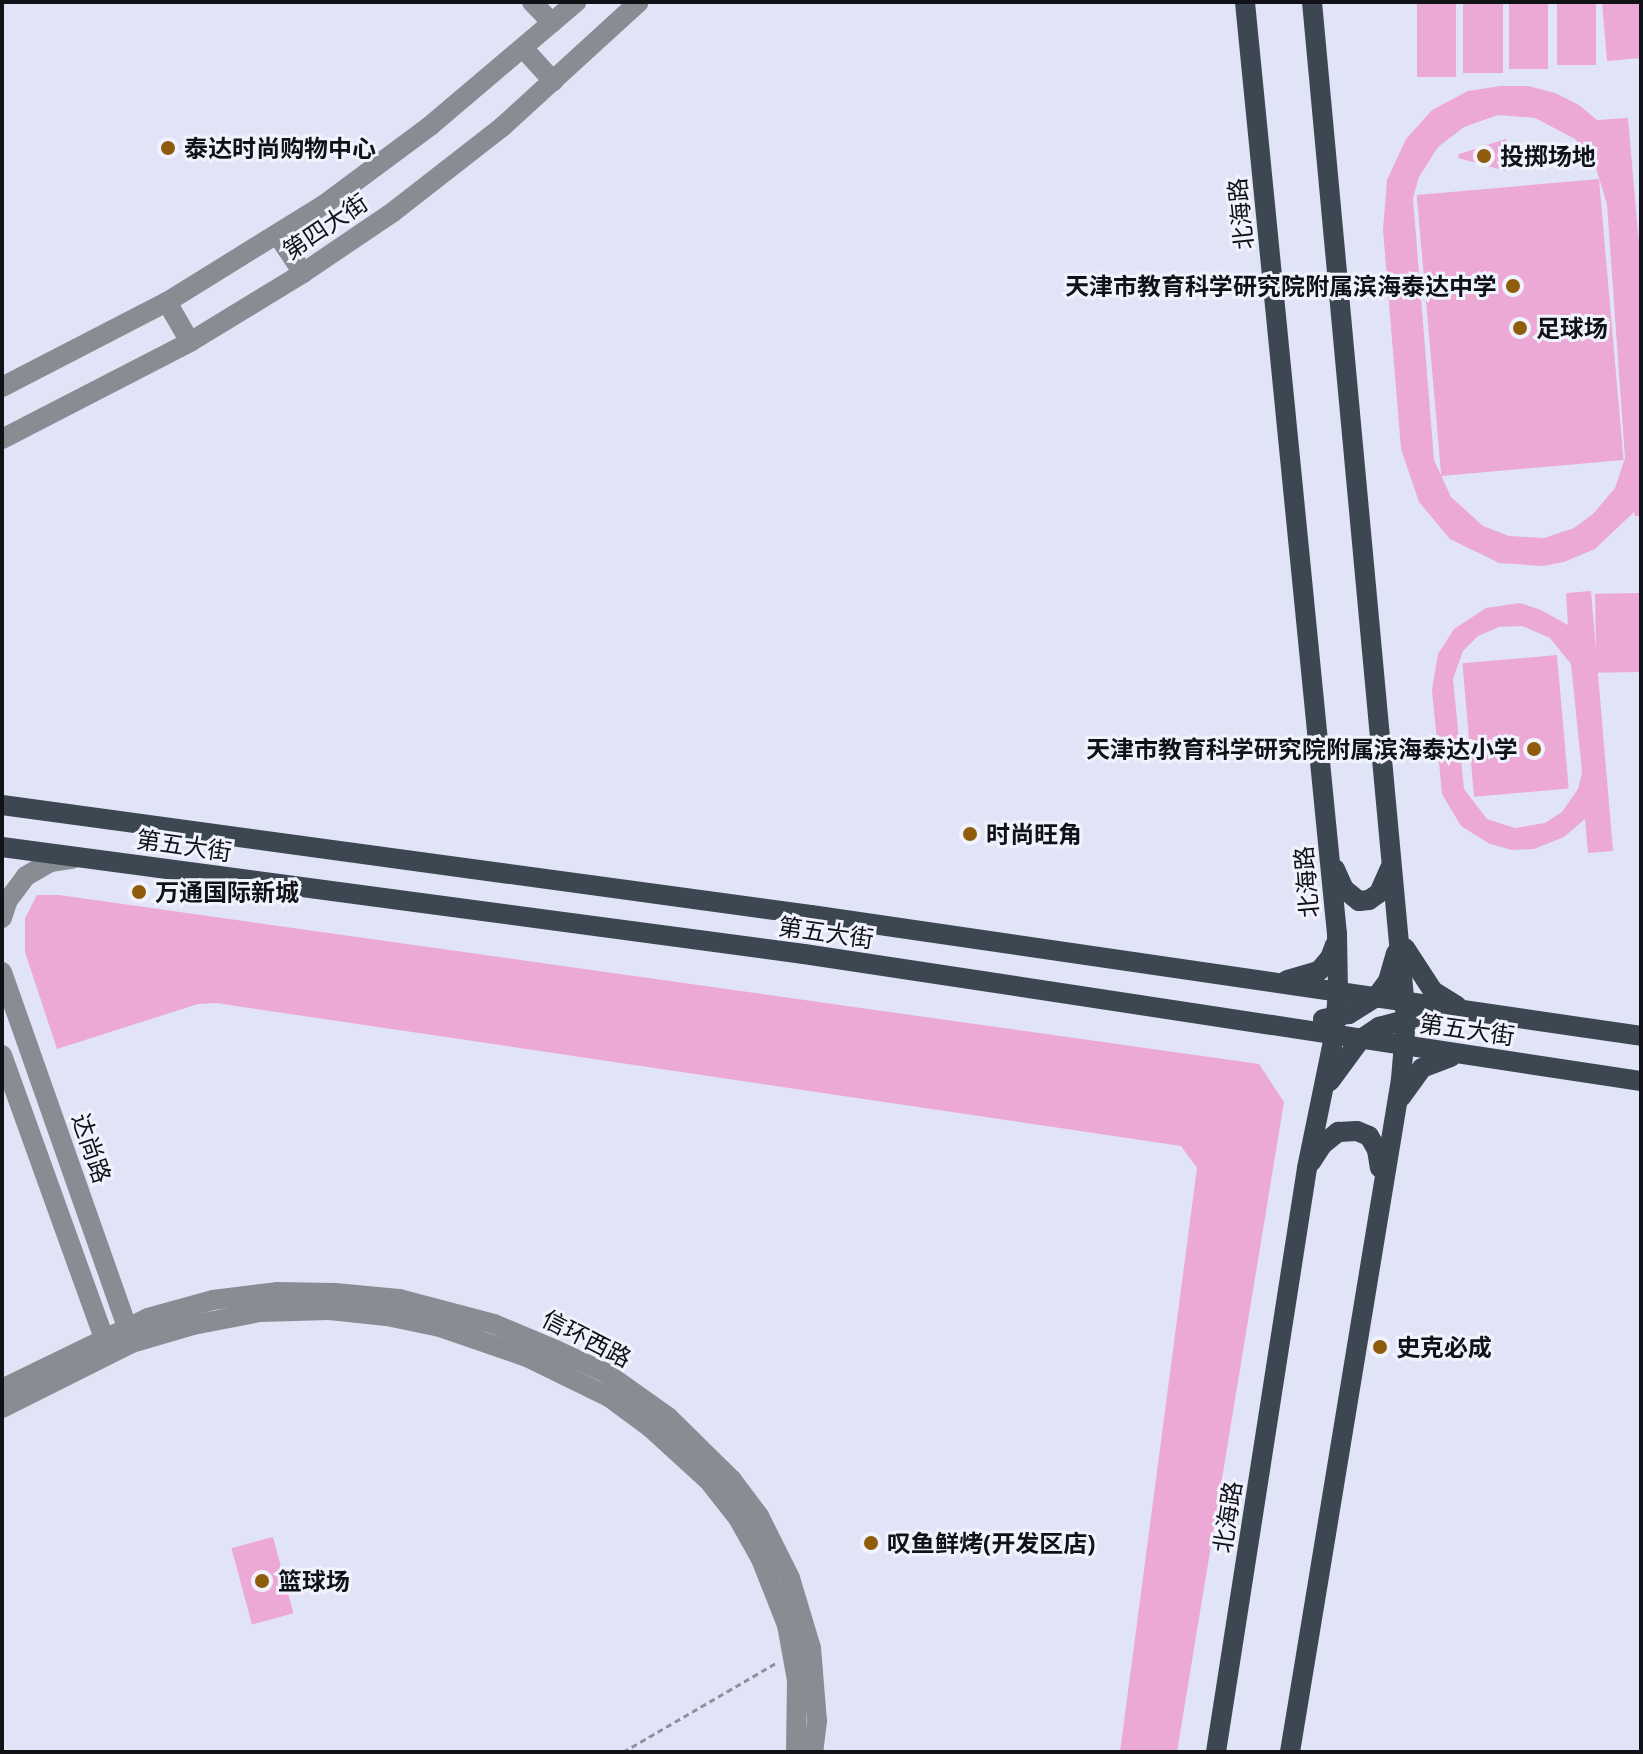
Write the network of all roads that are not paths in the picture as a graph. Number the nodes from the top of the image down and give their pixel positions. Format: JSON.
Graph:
{"nodes":[{"id":1,"x":532,"y":2,"type":"edge"},
{"id":2,"x":576,"y":2,"type":"edge"},
{"id":3,"x":639,"y":2,"type":"edge"},
{"id":4,"x":1245,"y":2,"type":"edge"},
{"id":5,"x":1312,"y":2,"type":"edge"},
{"id":6,"x":552,"y":23,"type":"junction"},
{"id":7,"x":523,"y":48,"type":"junction"},
{"id":8,"x":553,"y":81,"type":"junction"},
{"id":9,"x":277,"y":234,"type":"junction"},
{"id":10,"x":303,"y":273,"type":"junction"},
{"id":11,"x":167,"y":302,"type":"junction"},
{"id":12,"x":190,"y":342,"type":"junction"},
{"id":13,"x":2,"y":387,"type":"edge"},
{"id":14,"x":2,"y":439,"type":"edge"},
{"id":15,"x":2,"y":805,"type":"edge"},
{"id":16,"x":2,"y":847,"type":"edge"},
{"id":17,"x":1391,"y":849,"type":"junction"},
{"id":18,"x":1330,"y":854,"type":"junction"},
{"id":19,"x":87,"y":858,"type":"junction"},
{"id":20,"x":2,"y":918,"type":"edge"},
{"id":21,"x":1399,"y":930,"type":"junction"},
{"id":22,"x":1337,"y":934,"type":"junction"},
{"id":23,"x":2,"y":961,"type":"edge"},
{"id":24,"x":4,"y":977,"type":"edge"},
{"id":25,"x":1264,"y":981,"type":"junction"},
{"id":26,"x":1338,"y":992,"type":"junction"},
{"id":27,"x":1368,"y":999,"type":"junction"},
{"id":28,"x":1480,"y":1014,"type":"junction"},
{"id":29,"x":1403,"y":1024,"type":"junction"},
{"id":30,"x":1335,"y":1026,"type":"junction"},
{"id":31,"x":1641,"y":1036,"type":"edge"},
{"id":32,"x":1361,"y":1039,"type":"junction"},
{"id":33,"x":2,"y":1055,"type":"edge"},
{"id":34,"x":1472,"y":1056,"type":"junction"},
{"id":35,"x":1641,"y":1081,"type":"edge"},
{"id":36,"x":1319,"y":1110,"type":"junction"},
{"id":37,"x":1393,"y":1119,"type":"junction"},
{"id":38,"x":1307,"y":1168,"type":"junction"},
{"id":39,"x":1382,"y":1180,"type":"junction"},
{"id":40,"x":130,"y":1334,"type":"junction"},
{"id":41,"x":106,"y":1345,"type":"junction"},
{"id":42,"x":2,"y":1389,"type":"edge"},
{"id":43,"x":2,"y":1408,"type":"edge"},
{"id":44,"x":796,"y":1752,"type":"edge"},
{"id":45,"x":813,"y":1752,"type":"edge"},
{"id":46,"x":1216,"y":1752,"type":"edge"},
{"id":47,"x":1290,"y":1752,"type":"edge"}],
"edges":[{"from":1,"to":6,"type":"street"},
{"from":2,"to":6,"type":"street","name":"第四大街"},
{"from":3,"to":8,"type":"street","name":"第四大街"},
{"from":4,"to":18,"type":"main road","name":"北海路"},
{"from":5,"to":17,"type":"main road"},
{"from":6,"to":7,"type":"street","name":"第四大街"},
{"from":7,"to":8,"type":"street"},
{"from":7,"to":9,"type":"street","name":"第四大街"},
{"from":8,"to":10,"type":"street","name":"第四大街"},
{"from":9,"to":10,"type":"street"},
{"from":9,"to":11,"type":"street","name":"第四大街"},
{"from":10,"to":12,"type":"street","name":"第四大街"},
{"from":11,"to":12,"type":"street"},
{"from":11,"to":13,"type":"street","name":"第四大街"},
{"from":12,"to":14,"type":"street","name":"第四大街"},
{"from":15,"to":25,"type":"main road","name":"第五大街"},
{"from":16,"to":19,"type":"main road","name":"第五大街"},
{"from":17,"to":18,"type":"main road"},
{"from":17,"to":21,"type":"main road"},
{"from":18,"to":22,"type":"main road","name":"北海路"},
{"from":19,"to":20,"type":"street"},
{"from":19,"to":30,"type":"main road","name":"第五大街"},
{"from":21,"to":27,"type":"main road"},
{"from":21,"to":28,"type":"main road"},
{"from":21,"to":29,"type":"main road"},
{"from":22,"to":25,"type":"main road"},
{"from":22,"to":26,"type":"main road","name":"北海路"},
{"from":22,"to":27,"type":"main road"},
{"from":23,"to":24,"type":"street","name":"达尚路"},
{"from":24,"to":40,"type":"street","name":"达尚路"},
{"from":25,"to":26,"type":"main road","name":"第五大街"},
{"from":26,"to":27,"type":"main road","name":"第五大街"},
{"from":26,"to":30,"type":"main road","name":"北海路"},
{"from":27,"to":29,"type":"main road","name":"第五大街"},
{"from":27,"to":30,"type":"main road"},
{"from":28,"to":29,"type":"main road","name":"第五大街"},
{"from":28,"to":31,"type":"main road","name":"第五大街"},
{"from":29,"to":32,"type":"main road","name":"第五大街"},
{"from":29,"to":34,"type":"main road","name":"第五大街"},
{"from":29,"to":37,"type":"main road"},
{"from":30,"to":32,"type":"main road","name":"第五大街"},
{"from":30,"to":36,"type":"main road","name":"北海路"},
{"from":32,"to":36,"type":"main road"},
{"from":33,"to":41,"type":"street"},
{"from":34,"to":35,"type":"main road","name":"第五大街"},
{"from":34,"to":37,"type":"main road"},
{"from":36,"to":38,"type":"main road","name":"北海路"},
{"from":37,"to":39,"type":"main road"},
{"from":38,"to":39,"type":"main road"},
{"from":38,"to":46,"type":"main road","name":"北海路"},
{"from":39,"to":47,"type":"main road"},
{"from":40,"to":41,"type":"street","name":"信环西路"},
{"from":40,"to":44,"type":"street","name":"信环西路"},
{"from":40,"to":45,"type":"street","name":"信环西路"},
{"from":41,"to":42,"type":"street"},
{"from":41,"to":43,"type":"street"}]}
